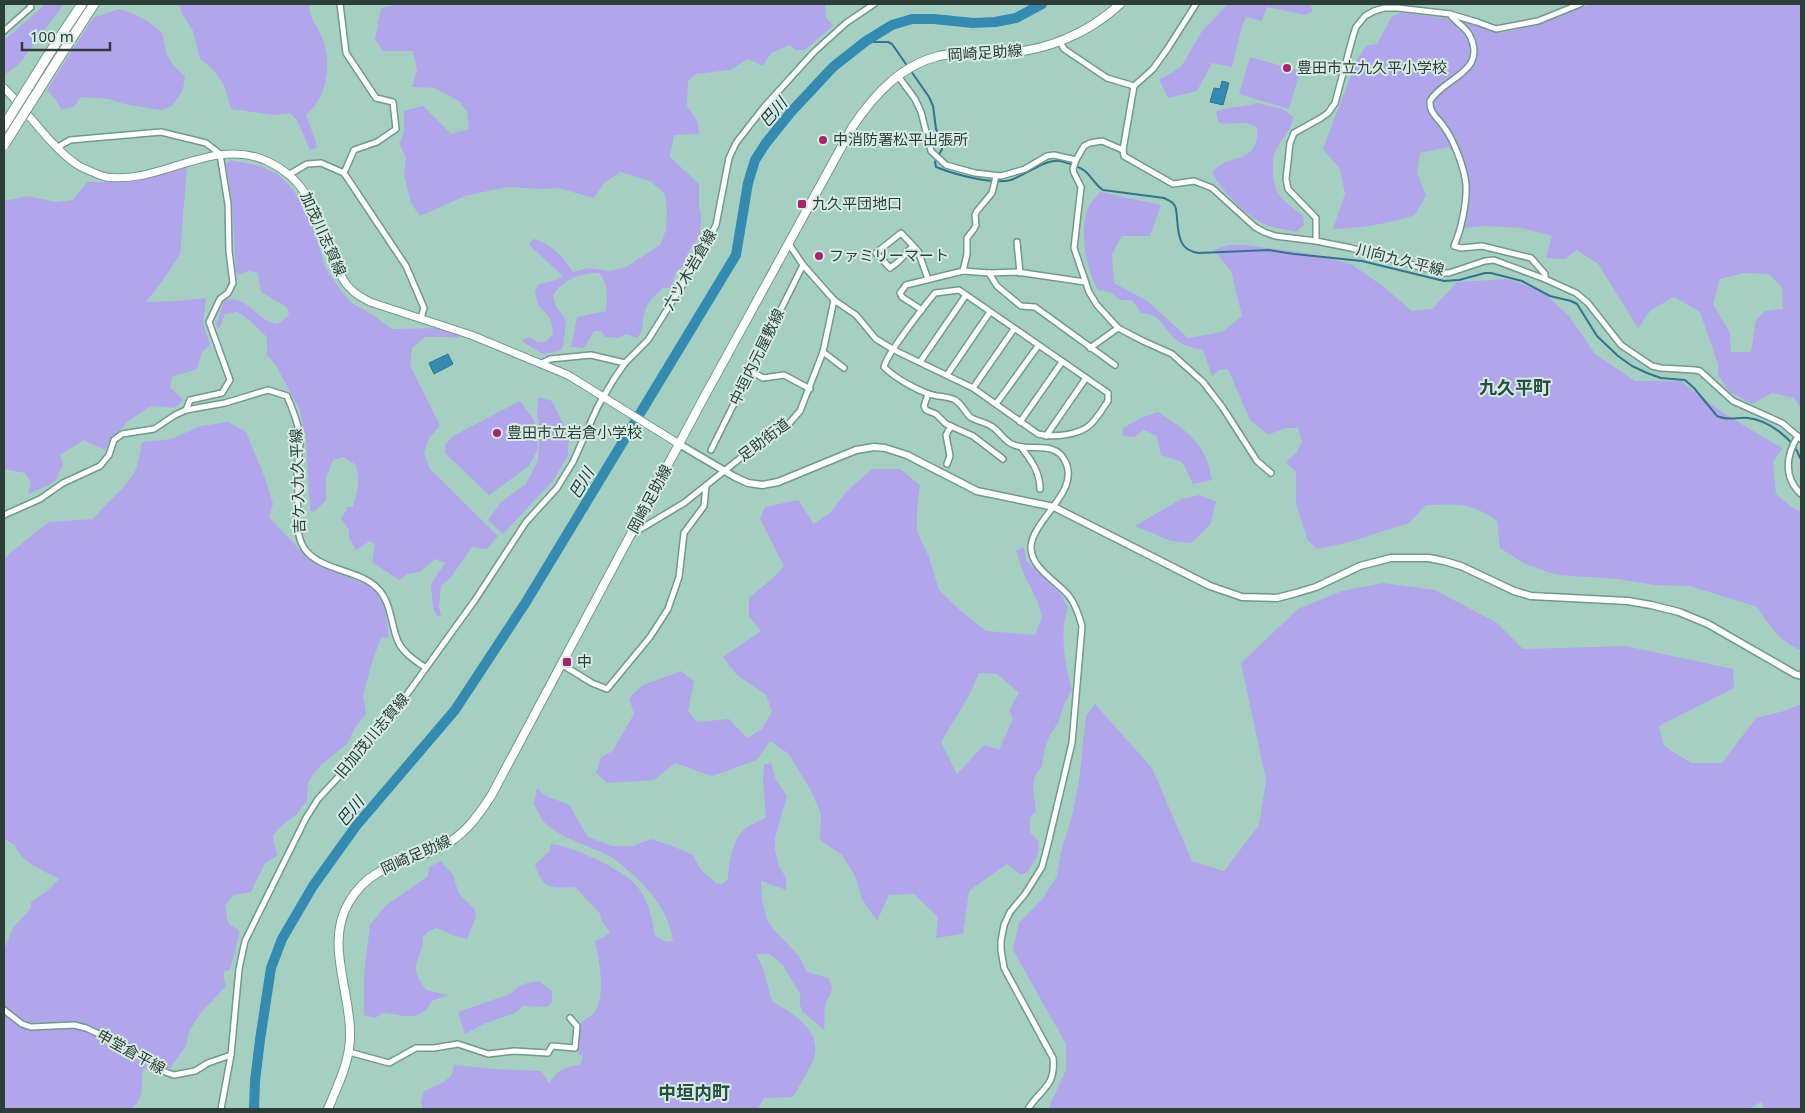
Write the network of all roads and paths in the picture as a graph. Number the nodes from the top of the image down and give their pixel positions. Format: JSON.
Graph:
{"nodes":[{"id":1,"x":30,"y":4,"type":"edge"},
{"id":2,"x":82,"y":4,"type":"edge"},
{"id":3,"x":94,"y":4,"type":"edge"},
{"id":4,"x":340,"y":4,"type":"edge"},
{"id":5,"x":874,"y":4,"type":"edge"},
{"id":6,"x":1120,"y":4,"type":"edge"},
{"id":7,"x":1196,"y":4,"type":"edge"},
{"id":8,"x":1580,"y":4,"type":"edge"},
{"id":9,"x":1450,"y":14,"type":"junction"},
{"id":10,"x":4,"y":31,"type":"edge"},
{"id":11,"x":1060,"y":42,"type":"junction"},
{"id":12,"x":898,"y":76,"type":"junction"},
{"id":13,"x":1134,"y":86,"type":"junction"},
{"id":14,"x":4,"y":88,"type":"edge"},
{"id":15,"x":4,"y":126,"type":"edge"},
{"id":16,"x":4,"y":146,"type":"edge"},
{"id":17,"x":58,"y":147,"type":"junction"},
{"id":18,"x":1122,"y":150,"type":"junction"},
{"id":19,"x":220,"y":154,"type":"junction"},
{"id":20,"x":1076,"y":160,"type":"junction"},
{"id":21,"x":344,"y":173,"type":"junction"},
{"id":22,"x":290,"y":174,"type":"junction"},
{"id":23,"x":996,"y":176,"type":"junction"},
{"id":24,"x":1316,"y":240,"type":"junction"},
{"id":25,"x":1017,"y":242,"type":"dead end"},
{"id":26,"x":789,"y":244,"type":"junction"},
{"id":27,"x":913,"y":246,"type":"junction"},
{"id":28,"x":803,"y":265,"type":"junction"},
{"id":29,"x":964,"y":271,"type":"junction"},
{"id":30,"x":989,"y":273,"type":"junction"},
{"id":31,"x":1020,"y":273,"type":"junction"},
{"id":32,"x":928,"y":279,"type":"junction"},
{"id":33,"x":1546,"y":279,"type":"junction"},
{"id":34,"x":1086,"y":282,"type":"junction"},
{"id":35,"x":966,"y":295,"type":"junction"},
{"id":36,"x":834,"y":300,"type":"junction"},
{"id":37,"x":922,"y":310,"type":"junction"},
{"id":38,"x":990,"y":312,"type":"junction"},
{"id":39,"x":421,"y":318,"type":"junction"},
{"id":40,"x":1118,"y":328,"type":"junction"},
{"id":41,"x":1014,"y":329,"type":"junction"},
{"id":42,"x":1038,"y":346,"type":"junction"},
{"id":43,"x":1090,"y":348,"type":"junction"},
{"id":44,"x":894,"y":350,"type":"junction"},
{"id":45,"x":823,"y":352,"type":"junction"},
{"id":46,"x":920,"y":362,"type":"junction"},
{"id":47,"x":1062,"y":362,"type":"junction"},
{"id":48,"x":542,"y":363,"type":"junction"},
{"id":49,"x":625,"y":363,"type":"junction"},
{"id":50,"x":1115,"y":365,"type":"dead end"},
{"id":51,"x":844,"y":368,"type":"dead end"},
{"id":52,"x":751,"y":370,"type":"junction"},
{"id":53,"x":947,"y":375,"type":"junction"},
{"id":54,"x":1086,"y":378,"type":"junction"},
{"id":55,"x":973,"y":388,"type":"junction"},
{"id":56,"x":810,"y":389,"type":"junction"},
{"id":57,"x":928,"y":394,"type":"junction"},
{"id":58,"x":606,"y":399,"type":"junction"},
{"id":59,"x":996,"y":404,"type":"junction"},
{"id":60,"x":186,"y":410,"type":"junction"},
{"id":61,"x":1020,"y":422,"type":"junction"},
{"id":62,"x":951,"y":426,"type":"junction"},
{"id":63,"x":1046,"y":436,"type":"junction"},
{"id":64,"x":1800,"y":438,"type":"edge"},
{"id":65,"x":679,"y":444,"type":"junction"},
{"id":66,"x":1021,"y":447,"type":"junction"},
{"id":67,"x":711,"y":450,"type":"dead end"},
{"id":68,"x":1003,"y":458,"type":"dead end"},
{"id":69,"x":947,"y":464,"type":"dead end"},
{"id":70,"x":724,"y":470,"type":"junction"},
{"id":71,"x":1271,"y":473,"type":"dead end"},
{"id":72,"x":706,"y":486,"type":"junction"},
{"id":73,"x":1040,"y":489,"type":"dead end"},
{"id":74,"x":1801,"y":494,"type":"edge"},
{"id":75,"x":1054,"y":507,"type":"junction"},
{"id":76,"x":4,"y":515,"type":"edge"},
{"id":77,"x":632,"y":534,"type":"junction"},
{"id":78,"x":561,"y":664,"type":"junction"},
{"id":79,"x":426,"y":668,"type":"junction"},
{"id":80,"x":1801,"y":676,"type":"edge"},
{"id":81,"x":4,"y":1010,"type":"edge"},
{"id":82,"x":570,"y":1018,"type":"dead end"},
{"id":83,"x":349,"y":1052,"type":"junction"},
{"id":84,"x":231,"y":1055,"type":"junction"},
{"id":85,"x":221,"y":1109,"type":"edge"},
{"id":86,"x":328,"y":1109,"type":"edge"},
{"id":87,"x":1028,"y":1109,"type":"edge"}],
"edges":[{"from":1,"to":10,"type":"street"},
{"from":2,"to":15,"type":"highway","bridge":true},
{"from":3,"to":16,"type":"highway","bridge":true},
{"from":4,"to":21,"type":"street"},
{"from":5,"to":49,"type":"street","name":"六ツ木岩倉線"},
{"from":6,"to":11,"type":"main road","name":"岡崎足助線"},
{"from":7,"to":13,"type":"street"},
{"from":8,"to":9,"type":"street"},
{"from":9,"to":24,"type":"street"},
{"from":9,"to":33,"type":"street"},
{"from":11,"to":12,"type":"main road","name":"岡崎足助線"},
{"from":11,"to":13,"type":"street"},
{"from":12,"to":23,"type":"street"},
{"from":12,"to":26,"type":"main road","name":"岡崎足助線"},
{"from":13,"to":18,"type":"street"},
{"from":14,"to":17,"type":"main road","name":"加茂川志賀線"},
{"from":17,"to":19,"type":"street"},
{"from":17,"to":19,"type":"main road","name":"加茂川志賀線"},
{"from":18,"to":20,"type":"street","name":"川向九久平線"},
{"from":18,"to":24,"type":"street","name":"川向九久平線"},
{"from":19,"to":22,"type":"main road","name":"加茂川志賀線"},
{"from":19,"to":60,"type":"street"},
{"from":20,"to":23,"type":"street"},
{"from":20,"to":34,"type":"street"},
{"from":21,"to":22,"type":"street"},
{"from":21,"to":39,"type":"street"},
{"from":22,"to":39,"type":"main road","name":"加茂川志賀線"},
{"from":23,"to":29,"type":"street"},
{"from":24,"to":33,"type":"street","name":"川向九久平線"},
{"from":25,"to":31,"type":"street"},
{"from":26,"to":28,"type":"street"},
{"from":26,"to":65,"type":"main road","name":"岡崎足助線"},
{"from":27,"to":27,"type":"street"},
{"from":27,"to":32,"type":"street"},
{"from":28,"to":36,"type":"street"},
{"from":28,"to":52,"type":"street","name":"中垣内元屋敷線"},
{"from":29,"to":30,"type":"street"},
{"from":29,"to":32,"type":"street"},
{"from":30,"to":31,"type":"street"},
{"from":30,"to":43,"type":"street"},
{"from":31,"to":34,"type":"street"},
{"from":32,"to":37,"type":"street"},
{"from":33,"to":64,"type":"street","name":"川向九久平線"},
{"from":34,"to":40,"type":"street"},
{"from":35,"to":37,"type":"street"},
{"from":35,"to":38,"type":"street"},
{"from":35,"to":46,"type":"street"},
{"from":36,"to":44,"type":"street"},
{"from":36,"to":45,"type":"street","name":"足助街道"},
{"from":37,"to":44,"type":"street"},
{"from":38,"to":41,"type":"street"},
{"from":38,"to":53,"type":"street"},
{"from":39,"to":48,"type":"main road","name":"加茂川志賀線"},
{"from":40,"to":43,"type":"street"},
{"from":40,"to":71,"type":"street"},
{"from":41,"to":42,"type":"street"},
{"from":41,"to":55,"type":"street"},
{"from":42,"to":47,"type":"street"},
{"from":42,"to":59,"type":"street"},
{"from":43,"to":50,"type":"street"},
{"from":44,"to":46,"type":"street"},
{"from":44,"to":57,"type":"street"},
{"from":45,"to":51,"type":"street"},
{"from":45,"to":56,"type":"street","name":"足助街道"},
{"from":46,"to":53,"type":"street"},
{"from":47,"to":54,"type":"street"},
{"from":47,"to":61,"type":"street"},
{"from":48,"to":49,"type":"street"},
{"from":48,"to":58,"type":"main road","name":"加茂川志賀線"},
{"from":49,"to":58,"type":"street","name":"六ツ木岩倉線"},
{"from":52,"to":56,"type":"street"},
{"from":52,"to":67,"type":"street","name":"中垣内元屋敷線"},
{"from":53,"to":55,"type":"street"},
{"from":54,"to":63,"type":"street"},
{"from":54,"to":63,"type":"street"},
{"from":55,"to":59,"type":"street"},
{"from":56,"to":70,"type":"street","name":"足助街道"},
{"from":57,"to":62,"type":"street"},
{"from":57,"to":66,"type":"street"},
{"from":58,"to":65,"type":"main road","name":"加茂川志賀線"},
{"from":58,"to":79,"type":"street","name":"旧加茂川志賀線"},
{"from":59,"to":61,"type":"street"},
{"from":60,"to":76,"type":"street"},
{"from":60,"to":79,"type":"street","name":"吉ケ入九久平線"},
{"from":61,"to":63,"type":"street"},
{"from":62,"to":68,"type":"street"},
{"from":62,"to":69,"type":"street"},
{"from":64,"to":74,"type":"street","name":"川向九久平線"},
{"from":65,"to":70,"type":"street"},
{"from":65,"to":77,"type":"main road","name":"岡崎足助線"},
{"from":66,"to":73,"type":"street"},
{"from":66,"to":75,"type":"street"},
{"from":70,"to":72,"type":"street","name":"足助街道"},
{"from":70,"to":75,"type":"street"},
{"from":72,"to":77,"type":"street","name":"足助街道"},
{"from":72,"to":78,"type":"street"},
{"from":75,"to":80,"type":"street"},
{"from":75,"to":87,"type":"street"},
{"from":77,"to":78,"type":"main road","name":"岡崎足助線"},
{"from":78,"to":83,"type":"main road","name":"岡崎足助線"},
{"from":79,"to":84,"type":"street","name":"旧加茂川志賀線"},
{"from":81,"to":84,"type":"street","name":"申堂倉平線"},
{"from":82,"to":83,"type":"street"},
{"from":83,"to":86,"type":"main road","name":"岡崎足助線"},
{"from":84,"to":85,"type":"street","name":"旧加茂川志賀線"}]}
